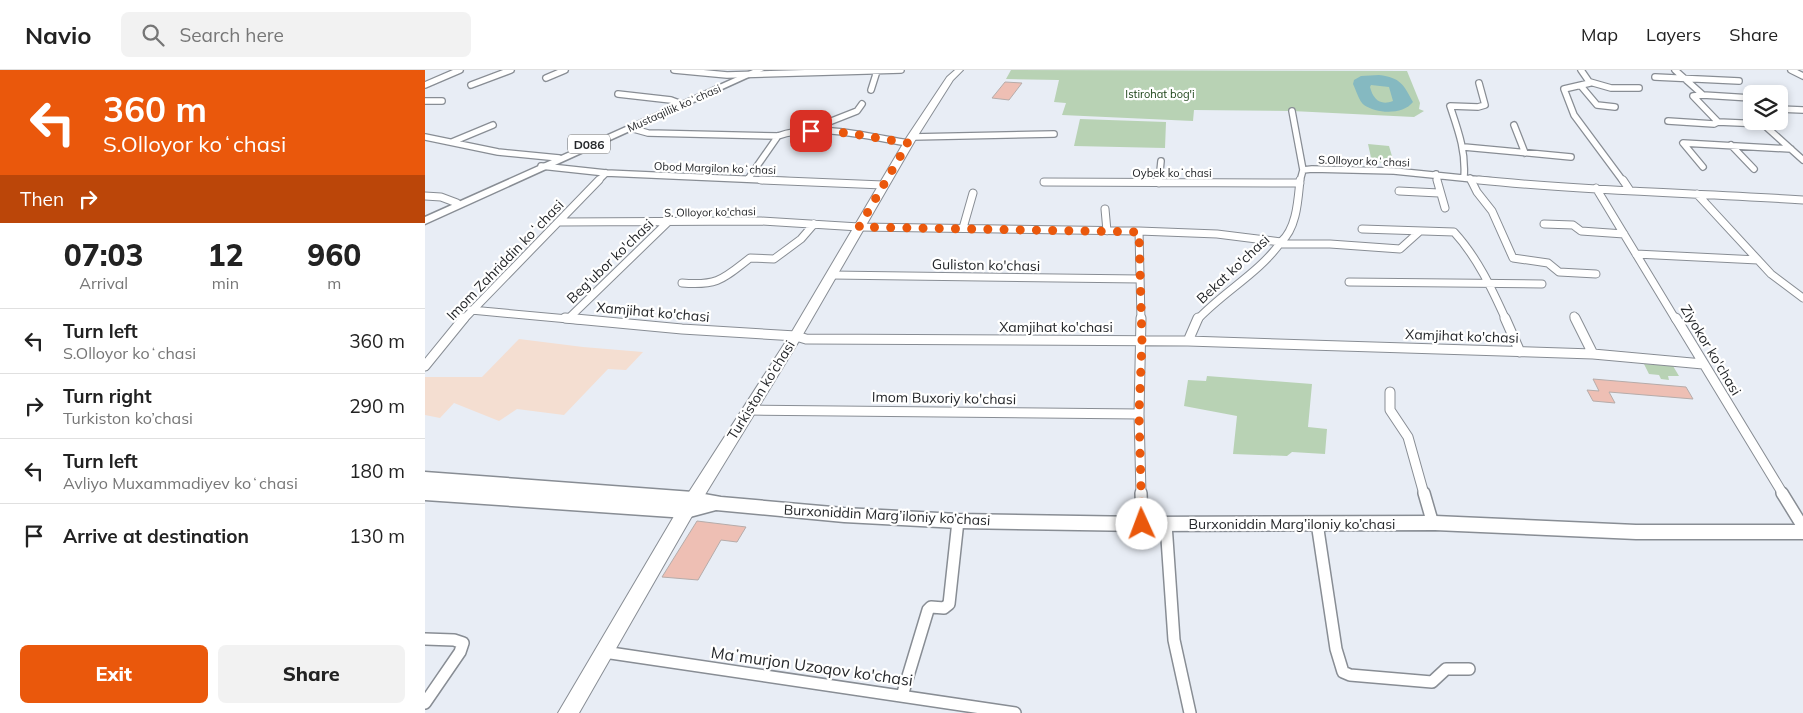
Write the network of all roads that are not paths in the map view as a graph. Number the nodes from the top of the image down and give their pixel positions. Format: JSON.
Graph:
{"nodes":[{"id":1,"x":460,"y":70,"type":"edge"},
{"id":2,"x":511,"y":70,"type":"edge"},
{"id":3,"x":565,"y":70,"type":"edge"},
{"id":4,"x":674,"y":70,"type":"edge"},
{"id":5,"x":760,"y":70,"type":"edge"},
{"id":6,"x":901,"y":70,"type":"edge"},
{"id":7,"x":959,"y":70,"type":"edge"},
{"id":8,"x":1581,"y":70,"type":"edge"},
{"id":9,"x":1675,"y":70,"type":"edge"},
{"id":10,"x":1791,"y":70,"type":"edge"},
{"id":11,"x":687,"y":71,"type":"edge"},
{"id":12,"x":877,"y":71,"type":"edge"},
{"id":13,"x":747,"y":73,"type":"edge"},
{"id":14,"x":1655,"y":76,"type":"dead end"},
{"id":15,"x":1803,"y":76,"type":"edge"},
{"id":16,"x":546,"y":78,"type":"dead end"},
{"id":17,"x":1684,"y":78,"type":"junction"},
{"id":18,"x":1739,"y":81,"type":"dead end"},
{"id":19,"x":1590,"y":82,"type":"junction"},
{"id":20,"x":1479,"y":83,"type":"dead end"},
{"id":21,"x":426,"y":84,"type":"edge"},
{"id":22,"x":471,"y":84,"type":"dead end"},
{"id":23,"x":1581,"y":86,"type":"junction"},
{"id":24,"x":1639,"y":88,"type":"dead end"},
{"id":25,"x":871,"y":90,"type":"dead end"},
{"id":26,"x":618,"y":94,"type":"dead end"},
{"id":27,"x":1703,"y":96,"type":"junction"},
{"id":28,"x":1743,"y":98,"type":"edge"},
{"id":29,"x":425,"y":101,"type":"edge"},
{"id":30,"x":442,"y":101,"type":"dead end"},
{"id":31,"x":679,"y":103,"type":"junction"},
{"id":32,"x":862,"y":104,"type":"dead end"},
{"id":33,"x":1615,"y":107,"type":"dead end"},
{"id":34,"x":1788,"y":109,"type":"edge"},
{"id":35,"x":1803,"y":110,"type":"edge"},
{"id":36,"x":1292,"y":111,"type":"dead end"},
{"id":37,"x":1668,"y":121,"type":"dead end"},
{"id":38,"x":1718,"y":122,"type":"junction"},
{"id":39,"x":493,"y":125,"type":"dead end"},
{"id":40,"x":1514,"y":125,"type":"dead end"},
{"id":41,"x":630,"y":128,"type":"junction"},
{"id":42,"x":818,"y":131,"type":"junction"},
{"id":43,"x":1054,"y":134,"type":"dead end"},
{"id":44,"x":779,"y":136,"type":"junction"},
{"id":45,"x":425,"y":137,"type":"edge"},
{"id":46,"x":910,"y":140,"type":"junction"},
{"id":47,"x":452,"y":142,"type":"junction"},
{"id":48,"x":1731,"y":145,"type":"junction"},
{"id":49,"x":1463,"y":147,"type":"junction"},
{"id":50,"x":1791,"y":149,"type":"junction"},
{"id":51,"x":1525,"y":153,"type":"junction"},
{"id":52,"x":554,"y":157,"type":"junction"},
{"id":53,"x":1571,"y":157,"type":"dead end"},
{"id":54,"x":1803,"y":160,"type":"edge"},
{"id":55,"x":1161,"y":161,"type":"dead end"},
{"id":56,"x":544,"y":167,"type":"junction"},
{"id":57,"x":1703,"y":167,"type":"dead end"},
{"id":58,"x":1754,"y":169,"type":"dead end"},
{"id":59,"x":1303,"y":170,"type":"junction"},
{"id":60,"x":606,"y":173,"type":"junction"},
{"id":61,"x":1436,"y":174,"type":"junction"},
{"id":62,"x":1467,"y":178,"type":"junction"},
{"id":63,"x":748,"y":179,"type":"junction"},
{"id":64,"x":1045,"y":182,"type":"dead end"},
{"id":65,"x":1300,"y":182,"type":"junction"},
{"id":66,"x":1159,"y":183,"type":"junction"},
{"id":67,"x":883,"y":185,"type":"junction"},
{"id":68,"x":1596,"y":188,"type":"junction"},
{"id":69,"x":1629,"y":189,"type":"junction"},
{"id":70,"x":1399,"y":191,"type":"dead end"},
{"id":71,"x":973,"y":193,"type":"dead end"},
{"id":72,"x":1439,"y":193,"type":"junction"},
{"id":73,"x":1697,"y":194,"type":"junction"},
{"id":74,"x":425,"y":196,"type":"edge"},
{"id":75,"x":1803,"y":200,"type":"edge"},
{"id":76,"x":457,"y":203,"type":"junction"},
{"id":77,"x":1445,"y":208,"type":"dead end"},
{"id":78,"x":1105,"y":209,"type":"dead end"},
{"id":79,"x":425,"y":217,"type":"edge"},
{"id":80,"x":425,"y":221,"type":"edge"},
{"id":81,"x":560,"y":222,"type":"junction"},
{"id":82,"x":668,"y":222,"type":"junction"},
{"id":83,"x":814,"y":224,"type":"junction"},
{"id":84,"x":1544,"y":224,"type":"dead end"},
{"id":85,"x":859,"y":227,"type":"junction"},
{"id":86,"x":963,"y":228,"type":"junction"},
{"id":87,"x":1362,"y":229,"type":"dead end"},
{"id":88,"x":1107,"y":231,"type":"junction"},
{"id":89,"x":1139,"y":232,"type":"junction"},
{"id":90,"x":1419,"y":232,"type":"junction"},
{"id":91,"x":1624,"y":234,"type":"junction"},
{"id":92,"x":1280,"y":243,"type":"junction"},
{"id":93,"x":1636,"y":254,"type":"junction"},
{"id":94,"x":1758,"y":260,"type":"junction"},
{"id":95,"x":1596,"y":274,"type":"dead end"},
{"id":96,"x":832,"y":275,"type":"junction"},
{"id":97,"x":1140,"y":279,"type":"junction"},
{"id":98,"x":1349,"y":282,"type":"dead end"},
{"id":99,"x":682,"y":283,"type":"dead end"},
{"id":100,"x":1488,"y":284,"type":"junction"},
{"id":101,"x":1542,"y":284,"type":"dead end"},
{"id":102,"x":1803,"y":298,"type":"edge"},
{"id":103,"x":471,"y":310,"type":"junction"},
{"id":104,"x":1574,"y":316,"type":"dead end"},
{"id":105,"x":569,"y":318,"type":"junction"},
{"id":106,"x":796,"y":336,"type":"junction"},
{"id":107,"x":1189,"y":341,"type":"junction"},
{"id":108,"x":1142,"y":342,"type":"junction"},
{"id":109,"x":425,"y":349,"type":"edge"},
{"id":110,"x":437,"y":350,"type":"junction"},
{"id":111,"x":1520,"y":352,"type":"junction"},
{"id":112,"x":1593,"y":354,"type":"junction"},
{"id":113,"x":1703,"y":364,"type":"junction"},
{"id":114,"x":425,"y":366,"type":"edge"},
{"id":115,"x":1390,"y":392,"type":"dead end"},
{"id":116,"x":749,"y":410,"type":"junction"},
{"id":117,"x":1139,"y":414,"type":"junction"},
{"id":118,"x":425,"y":479,"type":"edge"},
{"id":119,"x":425,"y":493,"type":"edge"},
{"id":120,"x":689,"y":505,"type":"junction"},
{"id":121,"x":958,"y":521,"type":"junction"},
{"id":122,"x":1317,"y":523,"type":"junction"},
{"id":123,"x":1142,"y":524,"type":"junction"},
{"id":124,"x":1166,"y":524,"type":"junction"},
{"id":125,"x":1433,"y":524,"type":"junction"},
{"id":126,"x":1803,"y":527,"type":"edge"},
{"id":127,"x":1803,"y":532,"type":"edge"},
{"id":128,"x":425,"y":639,"type":"edge"},
{"id":129,"x":604,"y":652,"type":"junction"},
{"id":130,"x":1469,"y":669,"type":"dead end"},
{"id":131,"x":902,"y":696,"type":"junction"},
{"id":132,"x":425,"y":703,"type":"edge"},
{"id":133,"x":568,"y":713,"type":"edge"},
{"id":134,"x":1015,"y":713,"type":"edge"},
{"id":135,"x":1190,"y":713,"type":"edge"}],
"edges":[{"from":1,"to":21,"type":"street"},
{"from":2,"to":22,"type":"street"},
{"from":3,"to":16,"type":"street"},
{"from":4,"to":11,"type":"street"},
{"from":5,"to":13,"type":"main road","name":"Mustaqillik koʻchasi","number":"D086"},
{"from":6,"to":12,"type":"street"},
{"from":7,"to":46,"type":"main road","name":"Turkiston ko’chasi"},
{"from":8,"to":19,"type":"street"},
{"from":9,"to":17,"type":"street"},
{"from":10,"to":15,"type":"street"},
{"from":11,"to":13,"type":"street"},
{"from":12,"to":13,"type":"street"},
{"from":12,"to":25,"type":"street"},
{"from":13,"to":31,"type":"main road","name":"Mustaqillik koʻchasi","number":"D086"},
{"from":13,"to":41,"type":"main road","name":"Mustaqillik koʻchasi","number":"D086"},
{"from":14,"to":17,"type":"street"},
{"from":17,"to":18,"type":"street"},
{"from":17,"to":27,"type":"street"},
{"from":19,"to":23,"type":"street"},
{"from":19,"to":24,"type":"street"},
{"from":20,"to":49,"type":"street"},
{"from":23,"to":33,"type":"street"},
{"from":23,"to":69,"type":"street"},
{"from":26,"to":31,"type":"street"},
{"from":27,"to":28,"type":"street"},
{"from":27,"to":38,"type":"street"},
{"from":29,"to":30,"type":"street"},
{"from":31,"to":52,"type":"main road","name":"Mustaqillik koʻchasi","number":"D086"},
{"from":32,"to":42,"type":"street"},
{"from":34,"to":35,"type":"street"},
{"from":36,"to":59,"type":"street"},
{"from":37,"to":38,"type":"street"},
{"from":38,"to":50,"type":"street"},
{"from":39,"to":47,"type":"street"},
{"from":40,"to":51,"type":"street"},
{"from":41,"to":44,"type":"street"},
{"from":41,"to":56,"type":"main road","name":"Mustaqillik koʻchasi","number":"D086"},
{"from":42,"to":44,"type":"street"},
{"from":42,"to":46,"type":"street"},
{"from":43,"to":46,"type":"street"},
{"from":44,"to":63,"type":"street"},
{"from":45,"to":47,"type":"street"},
{"from":46,"to":67,"type":"main road","name":"Turkiston ko’chasi"},
{"from":47,"to":52,"type":"street"},
{"from":48,"to":50,"type":"street"},
{"from":48,"to":57,"type":"street"},
{"from":48,"to":58,"type":"street"},
{"from":49,"to":51,"type":"street"},
{"from":49,"to":62,"type":"street"},
{"from":50,"to":54,"type":"street"},
{"from":51,"to":53,"type":"street"},
{"from":52,"to":56,"type":"main road","name":"Mustaqillik koʻchasi","number":"D086"},
{"from":55,"to":66,"type":"street"},
{"from":56,"to":60,"type":"street","name":"Obod Margilon koʻchasi"},
{"from":56,"to":76,"type":"main road","name":"Mustaqillik koʻchasi","number":"D086"},
{"from":56,"to":80,"type":"main road","name":"Mustaqillik koʻchasi","number":"D086"},
{"from":59,"to":61,"type":"street","name":"S.Olloyor koʻchasi"},
{"from":59,"to":65,"type":"street","name":"S.Olloyor koʻchasi"},
{"from":60,"to":63,"type":"street","name":"Obod Margilon koʻchasi"},
{"from":60,"to":81,"type":"street","name":"Imom Zahriddin koʻchasi"},
{"from":61,"to":62,"type":"street","name":"S.Olloyor koʻchasi"},
{"from":61,"to":72,"type":"street"},
{"from":62,"to":68,"type":"street","name":"S.Olloyor koʻchasi"},
{"from":62,"to":95,"type":"street"},
{"from":63,"to":67,"type":"street","name":"Obod Margilon koʻchasi"},
{"from":64,"to":66,"type":"street","name":"Oybek koʻchasi"},
{"from":65,"to":66,"type":"street","name":"Oybek koʻchasi"},
{"from":65,"to":92,"type":"street","name":"S.Olloyor koʻchasi"},
{"from":67,"to":85,"type":"main road","name":"Turkiston ko’chasi"},
{"from":68,"to":69,"type":"street","name":"S.Olloyor koʻchasi"},
{"from":68,"to":91,"type":"street","name":"Ziyokor ko'chasi"},
{"from":69,"to":73,"type":"street","name":"S.Olloyor koʻchasi"},
{"from":70,"to":72,"type":"street"},
{"from":71,"to":86,"type":"street"},
{"from":72,"to":77,"type":"street"},
{"from":73,"to":75,"type":"street","name":"S.Olloyor koʻchasi"},
{"from":73,"to":94,"type":"street"},
{"from":74,"to":76,"type":"street"},
{"from":76,"to":79,"type":"main road","name":"Mustaqillik koʻchasi","number":"D086"},
{"from":78,"to":88,"type":"street"},
{"from":81,"to":82,"type":"street","name":"S. Olloyor ko'chasi"},
{"from":81,"to":103,"type":"street","name":"Imom Zahriddin koʻchasi"},
{"from":82,"to":83,"type":"street","name":"S. Olloyor ko'chasi"},
{"from":82,"to":105,"type":"street","name":"Beg'ubor ko'chasi"},
{"from":83,"to":85,"type":"street","name":"S. Olloyor ko'chasi"},
{"from":83,"to":99,"type":"street"},
{"from":84,"to":91,"type":"street"},
{"from":85,"to":86,"type":"street"},
{"from":85,"to":96,"type":"main road","name":"Turkiston ko’chasi"},
{"from":86,"to":88,"type":"street"},
{"from":87,"to":90,"type":"street"},
{"from":88,"to":89,"type":"street"},
{"from":89,"to":92,"type":"street"},
{"from":89,"to":97,"type":"street"},
{"from":90,"to":92,"type":"street"},
{"from":90,"to":100,"type":"street"},
{"from":91,"to":93,"type":"street","name":"Ziyokor ko'chasi"},
{"from":92,"to":107,"type":"street","name":"Bekat ko'chasi"},
{"from":93,"to":94,"type":"street"},
{"from":93,"to":113,"type":"street","name":"Ziyokor ko'chasi"},
{"from":94,"to":102,"type":"street"},
{"from":96,"to":97,"type":"street","name":"Guliston ko'chasi"},
{"from":96,"to":106,"type":"main road","name":"Turkiston ko’chasi"},
{"from":97,"to":108,"type":"street"},
{"from":98,"to":100,"type":"street"},
{"from":100,"to":101,"type":"street"},
{"from":100,"to":111,"type":"street"},
{"from":103,"to":105,"type":"street","name":"Xamjihat ko'chasi"},
{"from":103,"to":110,"type":"street","name":"Imom Zahriddin koʻchasi"},
{"from":104,"to":112,"type":"street"},
{"from":105,"to":106,"type":"street","name":"Xamjihat ko'chasi"},
{"from":106,"to":108,"type":"street","name":"Xamjihat ko'chasi"},
{"from":106,"to":116,"type":"main road","name":"Turkiston ko’chasi"},
{"from":107,"to":108,"type":"street","name":"Xamjihat ko'chasi"},
{"from":107,"to":111,"type":"street","name":"Xamjihat ko'chasi"},
{"from":108,"to":117,"type":"street"},
{"from":109,"to":110,"type":"street"},
{"from":110,"to":114,"type":"street","name":"Imom Zahriddin koʻchasi"},
{"from":111,"to":112,"type":"street","name":"Xamjihat ko'chasi"},
{"from":112,"to":113,"type":"street","name":"Xamjihat ko'chasi"},
{"from":113,"to":126,"type":"street","name":"Ziyokor ko'chasi"},
{"from":115,"to":125,"type":"street"},
{"from":116,"to":117,"type":"street","name":"Imom Buxoriy ko'chasi"},
{"from":116,"to":120,"type":"main road","name":"Turkiston ko’chasi"},
{"from":117,"to":123,"type":"street"},
{"from":118,"to":120,"type":"main road","name":"Burxoniddin Marg’iloniy ko’chasi"},
{"from":119,"to":120,"type":"main road","name":"Burxoniddin Marg’iloniy ko’chasi"},
{"from":120,"to":121,"type":"main road","name":"Burxoniddin Marg’iloniy ko’chasi"},
{"from":120,"to":129,"type":"main road","name":"Turkiston ko’chasi"},
{"from":121,"to":123,"type":"main road","name":"Burxoniddin Marg’iloniy ko’chasi"},
{"from":121,"to":131,"type":"street"},
{"from":122,"to":124,"type":"main road","name":"Burxoniddin Marg’iloniy ko’chasi"},
{"from":122,"to":125,"type":"main road","name":"Burxoniddin Marg’iloniy ko’chasi"},
{"from":122,"to":130,"type":"street"},
{"from":123,"to":124,"type":"main road","name":"Burxoniddin Marg’iloniy ko’chasi"},
{"from":124,"to":135,"type":"street"},
{"from":125,"to":127,"type":"main road","name":"Burxoniddin Marg’iloniy ko’chasi"},
{"from":128,"to":132,"type":"street"},
{"from":129,"to":131,"type":"street","name":"Maʼmurjon Uzoqov ko'chasi"},
{"from":129,"to":133,"type":"main road","name":"Turkiston ko’chasi"},
{"from":131,"to":134,"type":"street","name":"Maʼmurjon Uzoqov ko'chasi"}]}
